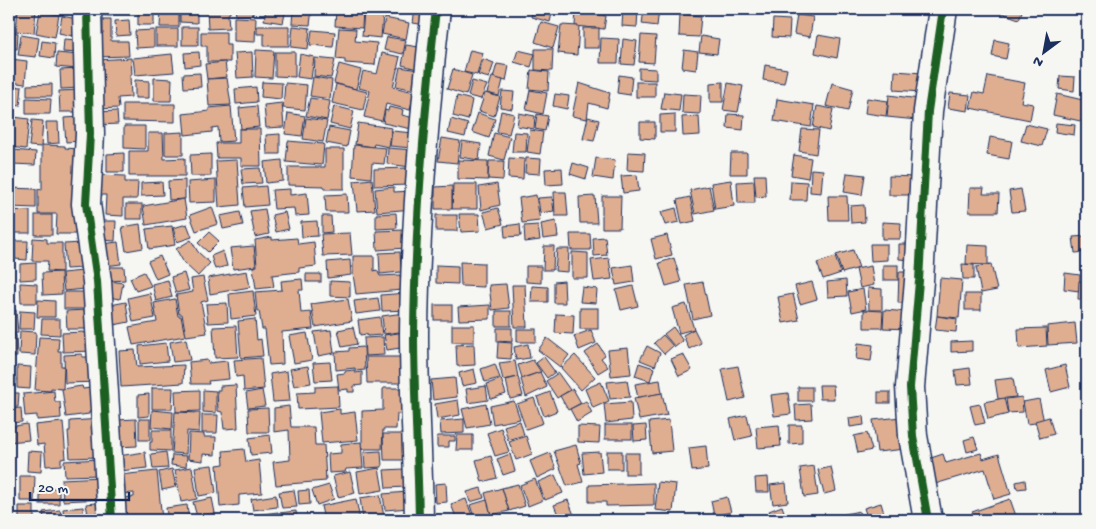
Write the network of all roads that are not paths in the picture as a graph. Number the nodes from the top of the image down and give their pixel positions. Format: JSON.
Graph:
{"nodes":[{"id":1,"x":88,"y":9,"type":"edge"},
{"id":2,"x":436,"y":9,"type":"edge"},
{"id":3,"x":943,"y":9,"type":"edge"},
{"id":4,"x":112,"y":520,"type":"edge"},
{"id":5,"x":419,"y":520,"type":"edge"},
{"id":6,"x":928,"y":520,"type":"edge"}],
"edges":[{"from":1,"to":4,"type":"street"},
{"from":2,"to":5,"type":"street"},
{"from":3,"to":6,"type":"street"}]}
